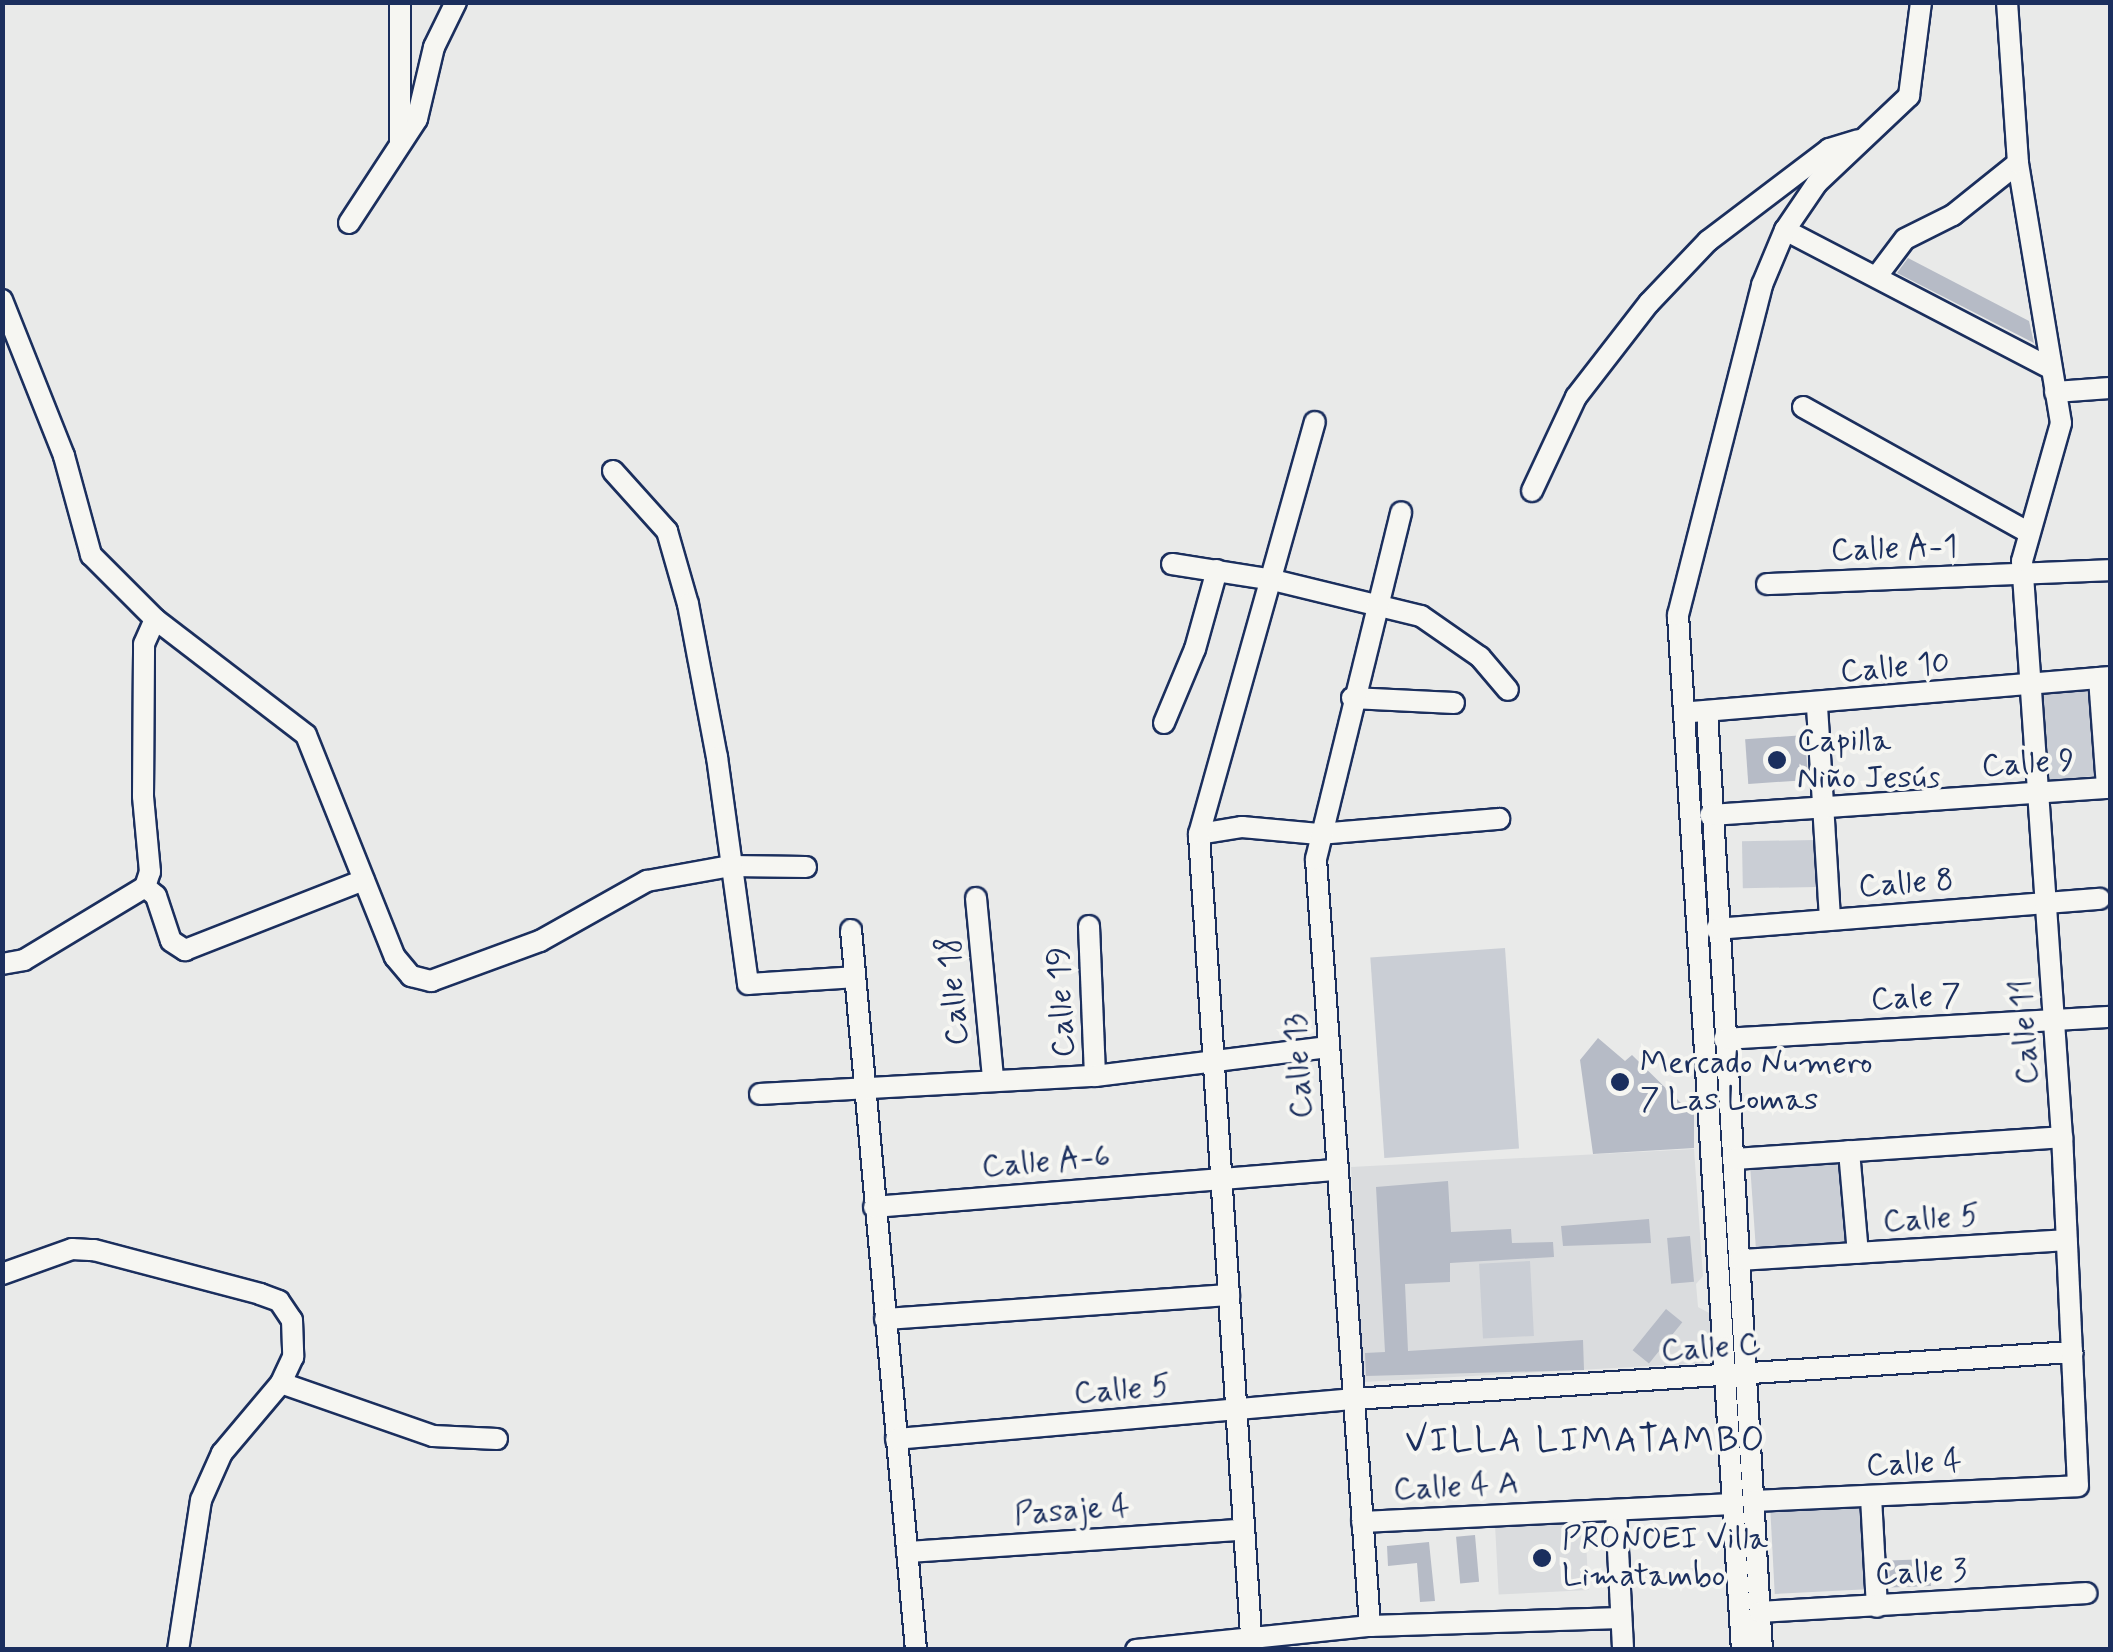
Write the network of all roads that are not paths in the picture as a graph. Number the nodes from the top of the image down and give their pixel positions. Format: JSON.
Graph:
{"nodes":[{"id":1,"x":400,"y":2,"type":"edge"},
{"id":2,"x":456,"y":2,"type":"edge"},
{"id":3,"x":1921,"y":2,"type":"edge"},
{"id":4,"x":2007,"y":2,"type":"edge"},
{"id":5,"x":1860,"y":140,"type":"junction"},
{"id":6,"x":400,"y":142,"type":"junction"},
{"id":7,"x":2018,"y":164,"type":"junction"},
{"id":8,"x":349,"y":223,"type":"dead end"},
{"id":9,"x":1785,"y":230,"type":"junction"},
{"id":10,"x":1877,"y":276,"type":"junction"},
{"id":11,"x":2,"y":300,"type":"edge"},
{"id":12,"x":2050,"y":368,"type":"junction"},
{"id":13,"x":2110,"y":388,"type":"edge"},
{"id":14,"x":2055,"y":392,"type":"junction"},
{"id":15,"x":1804,"y":408,"type":"dead end"},
{"id":16,"x":1315,"y":422,"type":"dead end"},
{"id":17,"x":613,"y":471,"type":"dead end"},
{"id":18,"x":1532,"y":491,"type":"dead end"},
{"id":19,"x":1401,"y":512,"type":"dead end"},
{"id":20,"x":2026,"y":532,"type":"junction"},
{"id":21,"x":1172,"y":564,"type":"dead end"},
{"id":22,"x":1216,"y":570,"type":"junction"},
{"id":23,"x":2110,"y":570,"type":"edge"},
{"id":24,"x":2023,"y":575,"type":"junction"},
{"id":25,"x":1273,"y":580,"type":"junction"},
{"id":26,"x":1767,"y":584,"type":"dead end"},
{"id":27,"x":1379,"y":603,"type":"junction"},
{"id":28,"x":155,"y":619,"type":"junction"},
{"id":29,"x":2105,"y":678,"type":"edge"},
{"id":30,"x":2031,"y":685,"type":"junction"},
{"id":31,"x":1508,"y":690,"type":"dead end"},
{"id":32,"x":1352,"y":698,"type":"junction"},
{"id":33,"x":1454,"y":703,"type":"dead end"},
{"id":34,"x":1817,"y":706,"type":"junction"},
{"id":35,"x":1696,"y":712,"type":"junction"},
{"id":36,"x":1164,"y":722,"type":"dead end"},
{"id":37,"x":2109,"y":788,"type":"edge"},
{"id":38,"x":2042,"y":793,"type":"junction"},
{"id":39,"x":1825,"y":808,"type":"junction"},
{"id":40,"x":1710,"y":815,"type":"junction"},
{"id":41,"x":1499,"y":819,"type":"dead end"},
{"id":42,"x":1199,"y":834,"type":"junction"},
{"id":43,"x":1319,"y":834,"type":"junction"},
{"id":44,"x":730,"y":866,"type":"junction"},
{"id":45,"x":806,"y":867,"type":"dead end"},
{"id":46,"x":364,"y":880,"type":"junction"},
{"id":47,"x":145,"y":887,"type":"junction"},
{"id":48,"x":976,"y":898,"type":"dead end"},
{"id":49,"x":2100,"y":899,"type":"dead end"},
{"id":50,"x":2047,"y":903,"type":"junction"},
{"id":51,"x":1830,"y":920,"type":"junction"},
{"id":52,"x":1088,"y":926,"type":"dead end"},
{"id":53,"x":1716,"y":929,"type":"junction"},
{"id":54,"x":852,"y":930,"type":"dead end"},
{"id":55,"x":2,"y":964,"type":"edge"},
{"id":56,"x":855,"y":978,"type":"junction"},
{"id":57,"x":2110,"y":1017,"type":"edge"},
{"id":58,"x":2054,"y":1021,"type":"junction"},
{"id":59,"x":1724,"y":1039,"type":"junction"},
{"id":60,"x":1328,"y":1047,"type":"junction"},
{"id":61,"x":1214,"y":1063,"type":"junction"},
{"id":62,"x":1095,"y":1076,"type":"junction"},
{"id":63,"x":992,"y":1079,"type":"junction"},
{"id":64,"x":863,"y":1088,"type":"junction"},
{"id":65,"x":760,"y":1094,"type":"dead end"},
{"id":66,"x":2062,"y":1137,"type":"junction"},
{"id":67,"x":1849,"y":1151,"type":"junction"},
{"id":68,"x":1734,"y":1159,"type":"junction"},
{"id":69,"x":1336,"y":1170,"type":"junction"},
{"id":70,"x":1222,"y":1177,"type":"junction"},
{"id":71,"x":874,"y":1207,"type":"junction"},
{"id":72,"x":2066,"y":1240,"type":"junction"},
{"id":73,"x":1858,"y":1253,"type":"junction"},
{"id":74,"x":1740,"y":1260,"type":"junction"},
{"id":75,"x":2,"y":1274,"type":"edge"},
{"id":76,"x":1229,"y":1295,"type":"junction"},
{"id":77,"x":885,"y":1320,"type":"junction"},
{"id":78,"x":2072,"y":1352,"type":"junction"},
{"id":79,"x":1747,"y":1376,"type":"junction"},
{"id":80,"x":1725,"y":1378,"type":"junction"},
{"id":81,"x":281,"y":1384,"type":"junction"},
{"id":82,"x":1353,"y":1400,"type":"junction"},
{"id":83,"x":1235,"y":1411,"type":"junction"},
{"id":84,"x":497,"y":1439,"type":"dead end"},
{"id":85,"x":896,"y":1439,"type":"junction"},
{"id":86,"x":2078,"y":1486,"type":"joint"},
{"id":87,"x":1871,"y":1497,"type":"junction"},
{"id":88,"x":1743,"y":1502,"type":"junction"},
{"id":89,"x":1616,"y":1510,"type":"junction"},
{"id":90,"x":1362,"y":1522,"type":"junction"},
{"id":91,"x":1242,"y":1530,"type":"junction"},
{"id":92,"x":907,"y":1552,"type":"junction"},
{"id":93,"x":2086,"y":1593,"type":"dead end"},
{"id":94,"x":1877,"y":1606,"type":"junction"},
{"id":95,"x":1760,"y":1612,"type":"junction"},
{"id":96,"x":1621,"y":1618,"type":"junction"},
{"id":97,"x":1370,"y":1626,"type":"junction"},
{"id":98,"x":1252,"y":1644,"type":"edge"},
{"id":99,"x":178,"y":1650,"type":"edge"},
{"id":100,"x":916,"y":1650,"type":"edge"},
{"id":101,"x":1136,"y":1650,"type":"edge"},
{"id":102,"x":1623,"y":1650,"type":"edge"},
{"id":103,"x":1742,"y":1650,"type":"edge"},
{"id":104,"x":1762,"y":1650,"type":"edge"}],
"edges":[{"from":1,"to":6,"type":"street"},
{"from":2,"to":6,"type":"street"},
{"from":3,"to":5,"type":"street"},
{"from":4,"to":7,"type":"street","name":"Calle 11"},
{"from":5,"to":9,"type":"street"},
{"from":5,"to":18,"type":"street"},
{"from":6,"to":8,"type":"street"},
{"from":7,"to":10,"type":"street"},
{"from":7,"to":12,"type":"street","name":"Calle 11"},
{"from":9,"to":10,"type":"street"},
{"from":9,"to":35,"type":"street"},
{"from":10,"to":12,"type":"street"},
{"from":11,"to":28,"type":"street"},
{"from":12,"to":14,"type":"street","name":"Calle 11"},
{"from":13,"to":14,"type":"street"},
{"from":14,"to":20,"type":"street","name":"Calle 11"},
{"from":15,"to":20,"type":"street"},
{"from":16,"to":25,"type":"street"},
{"from":17,"to":44,"type":"street"},
{"from":19,"to":27,"type":"street","name":"Calle 13"},
{"from":20,"to":24,"type":"street","name":"Calle 11"},
{"from":21,"to":22,"type":"street"},
{"from":22,"to":25,"type":"street"},
{"from":22,"to":36,"type":"street"},
{"from":23,"to":24,"type":"street","name":"Calle A-1"},
{"from":24,"to":26,"type":"street","name":"Calle A-1"},
{"from":24,"to":30,"type":"street","name":"Calle 11"},
{"from":25,"to":27,"type":"street"},
{"from":25,"to":42,"type":"street"},
{"from":27,"to":31,"type":"street"},
{"from":27,"to":32,"type":"street","name":"Calle 13"},
{"from":28,"to":46,"type":"street"},
{"from":28,"to":47,"type":"street"},
{"from":29,"to":30,"type":"street","name":"Calle 10"},
{"from":29,"to":37,"type":"street"},
{"from":30,"to":34,"type":"street","name":"Calle 10"},
{"from":30,"to":38,"type":"street","name":"Calle 11"},
{"from":32,"to":33,"type":"street"},
{"from":32,"to":43,"type":"street","name":"Calle 13"},
{"from":34,"to":35,"type":"street","name":"Calle 10"},
{"from":34,"to":39,"type":"street"},
{"from":35,"to":40,"type":"street"},
{"from":35,"to":80,"type":"street"},
{"from":37,"to":38,"type":"street","name":"Calle 9"},
{"from":38,"to":39,"type":"street","name":"Calle 9"},
{"from":38,"to":50,"type":"street","name":"Calle 11"},
{"from":39,"to":40,"type":"street","name":"Calle 9"},
{"from":39,"to":51,"type":"street"},
{"from":40,"to":53,"type":"street"},
{"from":41,"to":43,"type":"street"},
{"from":42,"to":43,"type":"street"},
{"from":42,"to":61,"type":"street"},
{"from":43,"to":60,"type":"street","name":"Calle 13"},
{"from":44,"to":45,"type":"street"},
{"from":44,"to":46,"type":"street"},
{"from":44,"to":56,"type":"street"},
{"from":46,"to":47,"type":"street"},
{"from":47,"to":55,"type":"street"},
{"from":48,"to":63,"type":"street","name":"Calle 18"},
{"from":49,"to":50,"type":"street","name":"Calle 8"},
{"from":50,"to":51,"type":"street","name":"Calle 8"},
{"from":50,"to":58,"type":"street","name":"Calle 11"},
{"from":51,"to":53,"type":"street","name":"Calle 8"},
{"from":52,"to":62,"type":"street","name":"Calle 19"},
{"from":53,"to":59,"type":"street"},
{"from":54,"to":56,"type":"street"},
{"from":56,"to":64,"type":"street"},
{"from":57,"to":58,"type":"street","name":"Cale 7"},
{"from":58,"to":59,"type":"street","name":"Cale 7"},
{"from":58,"to":66,"type":"street","name":"Calle 11"},
{"from":59,"to":68,"type":"street"},
{"from":60,"to":61,"type":"street"},
{"from":60,"to":69,"type":"street","name":"Calle 13"},
{"from":61,"to":62,"type":"street"},
{"from":61,"to":70,"type":"street"},
{"from":62,"to":63,"type":"street"},
{"from":63,"to":64,"type":"street"},
{"from":64,"to":65,"type":"street"},
{"from":64,"to":71,"type":"street"},
{"from":66,"to":67,"type":"street"},
{"from":66,"to":72,"type":"street","name":"Calle 11"},
{"from":67,"to":68,"type":"street"},
{"from":67,"to":73,"type":"street"},
{"from":68,"to":74,"type":"street"},
{"from":69,"to":70,"type":"street","name":"Calle A-6"},
{"from":69,"to":82,"type":"street","name":"Calle 13"},
{"from":70,"to":71,"type":"street","name":"Calle A-6"},
{"from":70,"to":76,"type":"street"},
{"from":71,"to":77,"type":"street"},
{"from":72,"to":73,"type":"street","name":"Calle 5"},
{"from":72,"to":78,"type":"street","name":"Calle 11"},
{"from":73,"to":74,"type":"street","name":"Calle 5"},
{"from":74,"to":79,"type":"street"},
{"from":75,"to":81,"type":"street"},
{"from":76,"to":77,"type":"street"},
{"from":76,"to":83,"type":"street"},
{"from":77,"to":85,"type":"street"},
{"from":78,"to":79,"type":"street","name":"Calle C"},
{"from":78,"to":86,"type":"street","name":"Calle 11"},
{"from":79,"to":80,"type":"street","name":"Calle C"},
{"from":79,"to":88,"type":"street"},
{"from":80,"to":82,"type":"street","name":"Calle C"},
{"from":80,"to":88,"type":"street"},
{"from":81,"to":84,"type":"street"},
{"from":81,"to":99,"type":"street"},
{"from":82,"to":83,"type":"street","name":"Calle 5"},
{"from":82,"to":90,"type":"street","name":"Calle 13"},
{"from":83,"to":85,"type":"street","name":"Calle 5"},
{"from":83,"to":91,"type":"street"},
{"from":85,"to":92,"type":"street"},
{"from":86,"to":87,"type":"street","name":"Calle 4"},
{"from":87,"to":88,"type":"street","name":"Calle 4"},
{"from":87,"to":94,"type":"street"},
{"from":88,"to":89,"type":"street","name":"Calle 4 A"},
{"from":88,"to":95,"type":"street"},
{"from":88,"to":103,"type":"street"},
{"from":89,"to":90,"type":"street","name":"Calle 4 A"},
{"from":89,"to":96,"type":"street"},
{"from":90,"to":97,"type":"street","name":"Calle 13"},
{"from":91,"to":92,"type":"street","name":"Pasaje 4"},
{"from":91,"to":98,"type":"street"},
{"from":92,"to":100,"type":"street"},
{"from":93,"to":94,"type":"street","name":"Calle 3"},
{"from":94,"to":95,"type":"street","name":"Calle 3"},
{"from":95,"to":104,"type":"street"},
{"from":96,"to":97,"type":"street"},
{"from":96,"to":102,"type":"street"},
{"from":97,"to":98,"type":"street"},
{"from":98,"to":101,"type":"street"}]}
